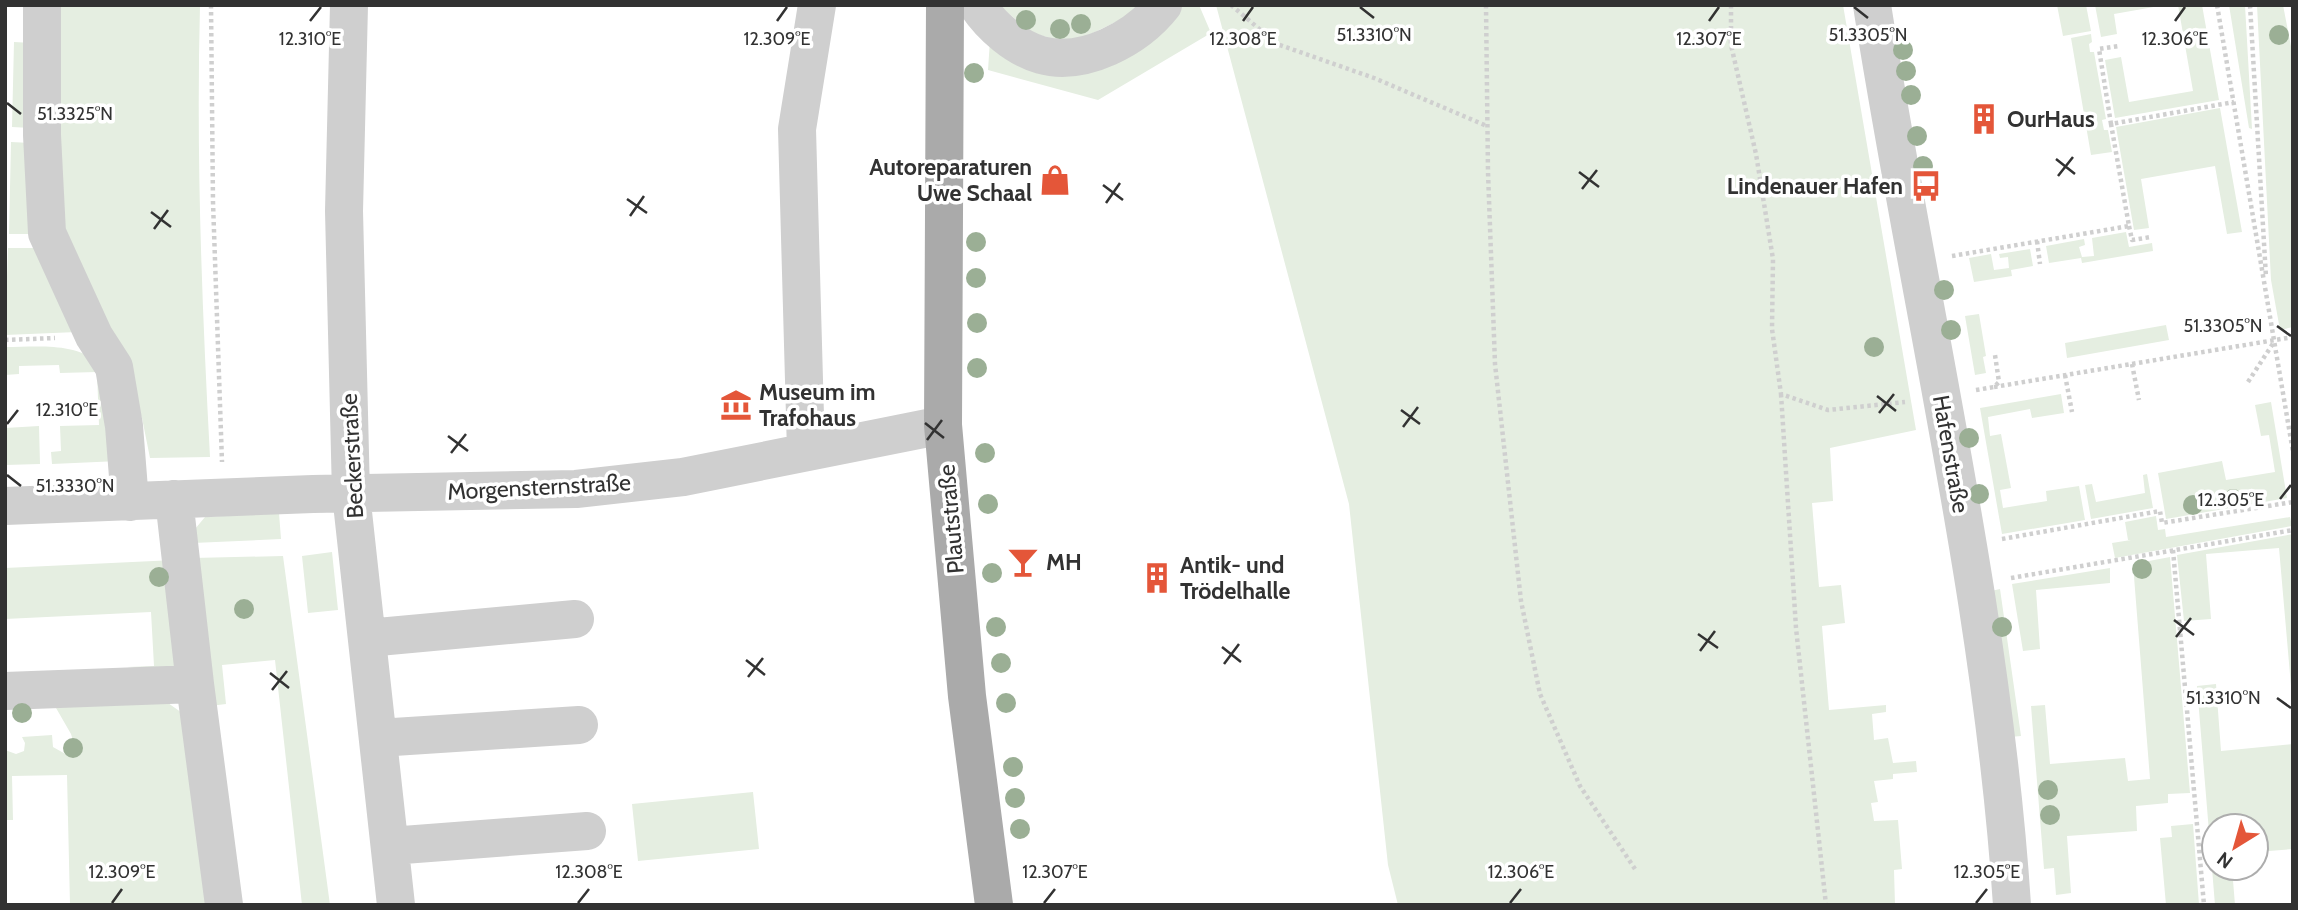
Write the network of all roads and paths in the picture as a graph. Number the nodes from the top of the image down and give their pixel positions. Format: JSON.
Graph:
{"nodes":[{"id":1,"x":42,"y":5,"type":"edge"},
{"id":2,"x":211,"y":5,"type":"edge"},
{"id":3,"x":349,"y":5,"type":"edge"},
{"id":4,"x":817,"y":5,"type":"edge"},
{"id":5,"x":945,"y":5,"type":"edge"},
{"id":6,"x":977,"y":5,"type":"edge"},
{"id":7,"x":1163,"y":5,"type":"edge"},
{"id":8,"x":1231,"y":5,"type":"edge"},
{"id":9,"x":1486,"y":5,"type":"edge"},
{"id":10,"x":1731,"y":5,"type":"edge"},
{"id":11,"x":1872,"y":5,"type":"edge"},
{"id":12,"x":2217,"y":5,"type":"edge"},
{"id":13,"x":2250,"y":5,"type":"edge"},
{"id":14,"x":2119,"y":46,"type":"dead end"},
{"id":15,"x":2234,"y":102,"type":"junction"},
{"id":16,"x":2112,"y":124,"type":"junction"},
{"id":17,"x":1487,"y":126,"type":"junction"},
{"id":18,"x":2129,"y":226,"type":"junction"},
{"id":19,"x":2151,"y":237,"type":"dead end"},
{"id":20,"x":2037,"y":242,"type":"junction"},
{"id":21,"x":1948,"y":256,"type":"dead end"},
{"id":22,"x":2040,"y":264,"type":"dead end"},
{"id":23,"x":2267,"y":299,"type":"junction"},
{"id":24,"x":94,"y":337,"type":"junction"},
{"id":25,"x":2293,"y":337,"type":"edge"},
{"id":26,"x":5,"y":340,"type":"edge"},
{"id":27,"x":2274,"y":341,"type":"junction"},
{"id":28,"x":1995,"y":355,"type":"dead end"},
{"id":29,"x":2133,"y":364,"type":"junction"},
{"id":30,"x":2065,"y":375,"type":"junction"},
{"id":31,"x":2248,"y":382,"type":"dead end"},
{"id":32,"x":1994,"y":387,"type":"junction"},
{"id":33,"x":1781,"y":394,"type":"junction"},
{"id":34,"x":1941,"y":398,"type":"junction"},
{"id":35,"x":2139,"y":400,"type":"dead end"},
{"id":36,"x":2072,"y":412,"type":"dead end"},
{"id":37,"x":943,"y":425,"type":"junction"},
{"id":38,"x":806,"y":452,"type":"junction"},
{"id":39,"x":2293,"y":452,"type":"edge"},
{"id":40,"x":351,"y":494,"type":"junction"},
{"id":41,"x":224,"y":498,"type":"junction"},
{"id":42,"x":174,"y":499,"type":"junction"},
{"id":43,"x":130,"y":502,"type":"junction"},
{"id":44,"x":2293,"y":502,"type":"edge"},
{"id":45,"x":5,"y":506,"type":"edge"},
{"id":46,"x":2293,"y":530,"type":"edge"},
{"id":47,"x":1967,"y":545,"type":"junction"},
{"id":48,"x":2173,"y":550,"type":"junction"},
{"id":49,"x":1974,"y":584,"type":"junction"},
{"id":50,"x":575,"y":619,"type":"dead end"},
{"id":51,"x":367,"y":638,"type":"junction"},
{"id":52,"x":194,"y":684,"type":"junction"},
{"id":53,"x":5,"y":691,"type":"edge"},
{"id":54,"x":579,"y":725,"type":"dead end"},
{"id":55,"x":378,"y":738,"type":"junction"},
{"id":56,"x":587,"y":831,"type":"dead end"},
{"id":57,"x":390,"y":846,"type":"junction"},
{"id":58,"x":1634,"y":869,"type":"dead end"},
{"id":59,"x":224,"y":905,"type":"edge"},
{"id":60,"x":396,"y":905,"type":"edge"},
{"id":61,"x":994,"y":905,"type":"edge"},
{"id":62,"x":1826,"y":905,"type":"edge"},
{"id":63,"x":2012,"y":905,"type":"edge"},
{"id":64,"x":2204,"y":905,"type":"edge"}],
"edges":[{"from":1,"to":24,"type":"street"},
{"from":2,"to":41,"type":"path"},
{"from":3,"to":40,"type":"street","name":"Beckerstraße"},
{"from":4,"to":38,"type":"street"},
{"from":5,"to":37,"type":"main road","name":"Plautstraße"},
{"from":6,"to":7,"type":"street"},
{"from":8,"to":17,"type":"path"},
{"from":9,"to":17,"type":"path"},
{"from":10,"to":33,"type":"path"},
{"from":11,"to":34,"type":"street","name":"Hafenstraße"},
{"from":12,"to":15,"type":"path"},
{"from":13,"to":23,"type":"path"},
{"from":14,"to":16,"type":"path"},
{"from":15,"to":16,"type":"path"},
{"from":15,"to":23,"type":"path"},
{"from":16,"to":18,"type":"path"},
{"from":17,"to":58,"type":"path"},
{"from":18,"to":19,"type":"path"},
{"from":18,"to":20,"type":"path"},
{"from":20,"to":21,"type":"path"},
{"from":20,"to":22,"type":"path"},
{"from":23,"to":27,"type":"path"},
{"from":24,"to":26,"type":"path"},
{"from":24,"to":43,"type":"street"},
{"from":25,"to":27,"type":"path"},
{"from":27,"to":29,"type":"path"},
{"from":27,"to":31,"type":"path"},
{"from":27,"to":39,"type":"path"},
{"from":28,"to":32,"type":"path"},
{"from":29,"to":30,"type":"path"},
{"from":29,"to":35,"type":"path"},
{"from":30,"to":32,"type":"path"},
{"from":30,"to":36,"type":"path"},
{"from":32,"to":34,"type":"path"},
{"from":33,"to":34,"type":"path"},
{"from":33,"to":62,"type":"path"},
{"from":34,"to":47,"type":"street","name":"Hafenstraße"},
{"from":37,"to":38,"type":"street","name":"Morgensternstraße"},
{"from":37,"to":61,"type":"main road","name":"Plautstraße"},
{"from":38,"to":40,"type":"street","name":"Morgensternstraße"},
{"from":40,"to":41,"type":"street","name":"Morgensternstraße"},
{"from":40,"to":51,"type":"street","name":"Beckerstraße"},
{"from":41,"to":42,"type":"street","name":"Morgensternstraße"},
{"from":42,"to":43,"type":"street","name":"Morgensternstraße"},
{"from":42,"to":52,"type":"street"},
{"from":43,"to":45,"type":"street","name":"Morgensternstraße"},
{"from":44,"to":47,"type":"path"},
{"from":46,"to":48,"type":"path"},
{"from":47,"to":49,"type":"street","name":"Hafenstraße"},
{"from":48,"to":49,"type":"path"},
{"from":48,"to":64,"type":"path"},
{"from":49,"to":63,"type":"street","name":"Hafenstraße"},
{"from":50,"to":51,"type":"street"},
{"from":51,"to":55,"type":"street","name":"Beckerstraße"},
{"from":52,"to":53,"type":"street"},
{"from":52,"to":59,"type":"street"},
{"from":54,"to":55,"type":"street"},
{"from":55,"to":57,"type":"street","name":"Beckerstraße"},
{"from":56,"to":57,"type":"street"},
{"from":57,"to":60,"type":"street","name":"Beckerstraße"}]}
